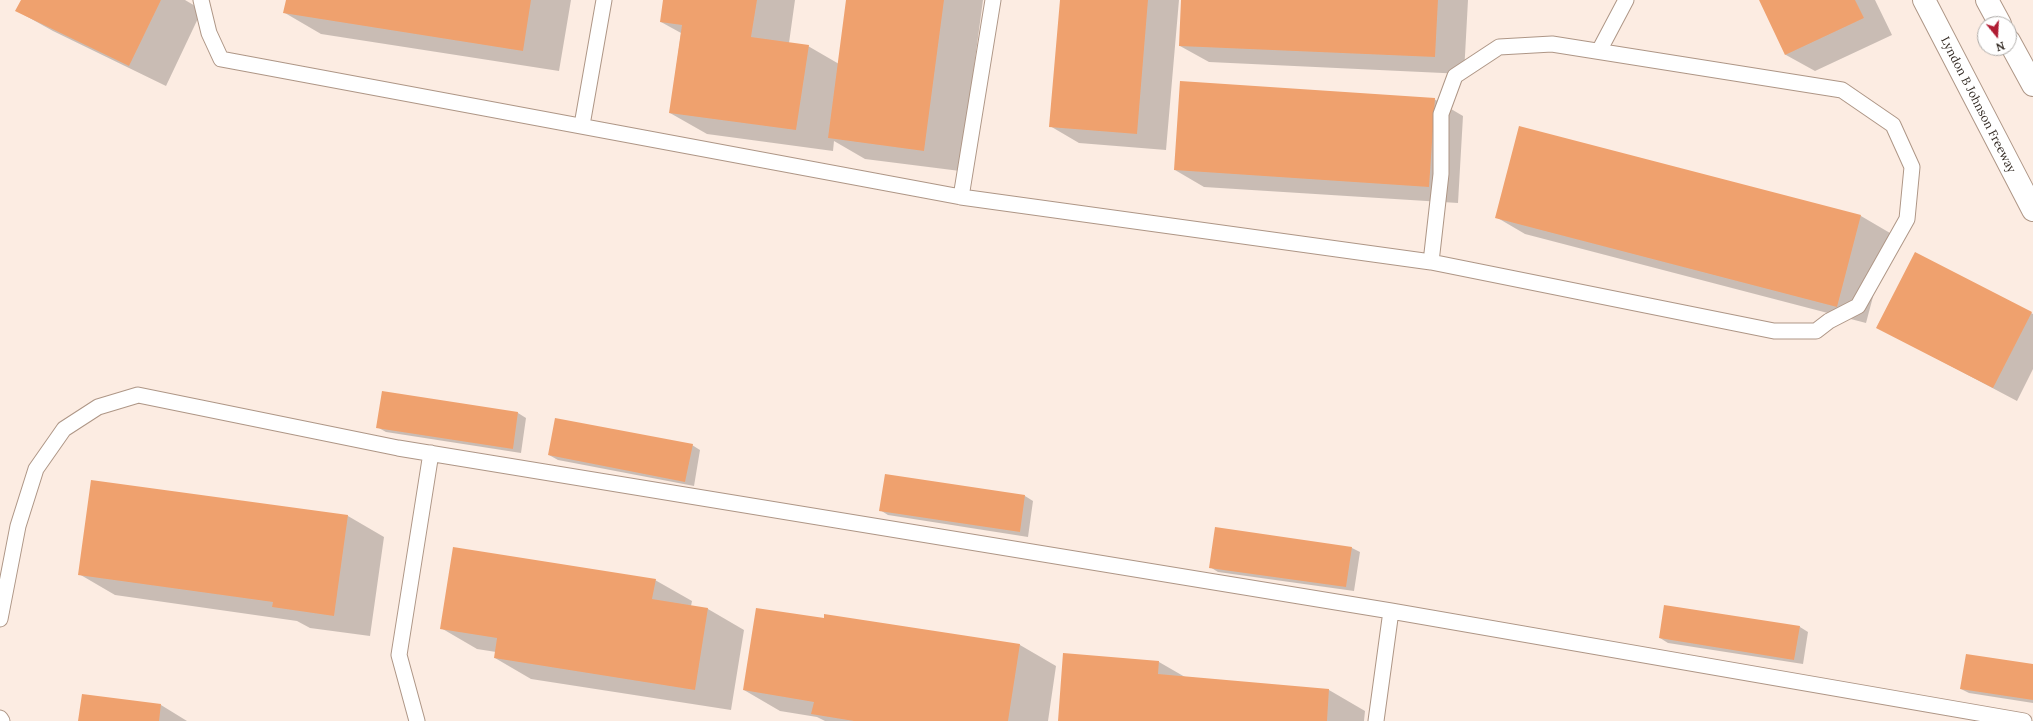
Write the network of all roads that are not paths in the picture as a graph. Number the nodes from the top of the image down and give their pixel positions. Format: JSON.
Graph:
{"nodes":[{"id":1,"x":201,"y":0,"type":"edge"},
{"id":2,"x":604,"y":0,"type":"edge"},
{"id":3,"x":993,"y":0,"type":"edge"},
{"id":4,"x":1626,"y":0,"type":"edge"},
{"id":5,"x":1924,"y":0,"type":"edge"},
{"id":6,"x":1987,"y":0,"type":"edge"},
{"id":7,"x":1996,"y":16,"type":"edge"},
{"id":8,"x":1599,"y":51,"type":"junction"},
{"id":9,"x":2017,"y":55,"type":"edge"},
{"id":10,"x":2033,"y":85,"type":"edge"},
{"id":11,"x":582,"y":126,"type":"junction"},
{"id":12,"x":961,"y":197,"type":"junction"},
{"id":13,"x":2033,"y":210,"type":"edge"},
{"id":14,"x":1430,"y":262,"type":"junction"},
{"id":15,"x":431,"y":453,"type":"junction"},
{"id":16,"x":1391,"y":611,"type":"junction"},
{"id":17,"x":0,"y":619,"type":"edge"},
{"id":18,"x":0,"y":718,"type":"edge"},
{"id":19,"x":2,"y":721,"type":"edge"},
{"id":20,"x":417,"y":721,"type":"edge"},
{"id":21,"x":1376,"y":721,"type":"edge"},
{"id":22,"x":2024,"y":721,"type":"edge"}],
"edges":[{"from":1,"to":11,"type":"lane"},
{"from":2,"to":11,"type":"lane"},
{"from":3,"to":12,"type":"lane"},
{"from":4,"to":8,"type":"lane"},
{"from":5,"to":13,"type":"main road","name":"Lyndon B Johnson Freeway"},
{"from":6,"to":7,"type":"main road"},
{"from":8,"to":14,"type":"lane"},
{"from":8,"to":14,"type":"lane"},
{"from":9,"to":10,"type":"main road"},
{"from":11,"to":12,"type":"lane"},
{"from":12,"to":14,"type":"lane"},
{"from":15,"to":16,"type":"lane"},
{"from":15,"to":17,"type":"lane"},
{"from":15,"to":20,"type":"lane"},
{"from":16,"to":21,"type":"lane"},
{"from":16,"to":22,"type":"lane"},
{"from":18,"to":19,"type":"lane"}]}
